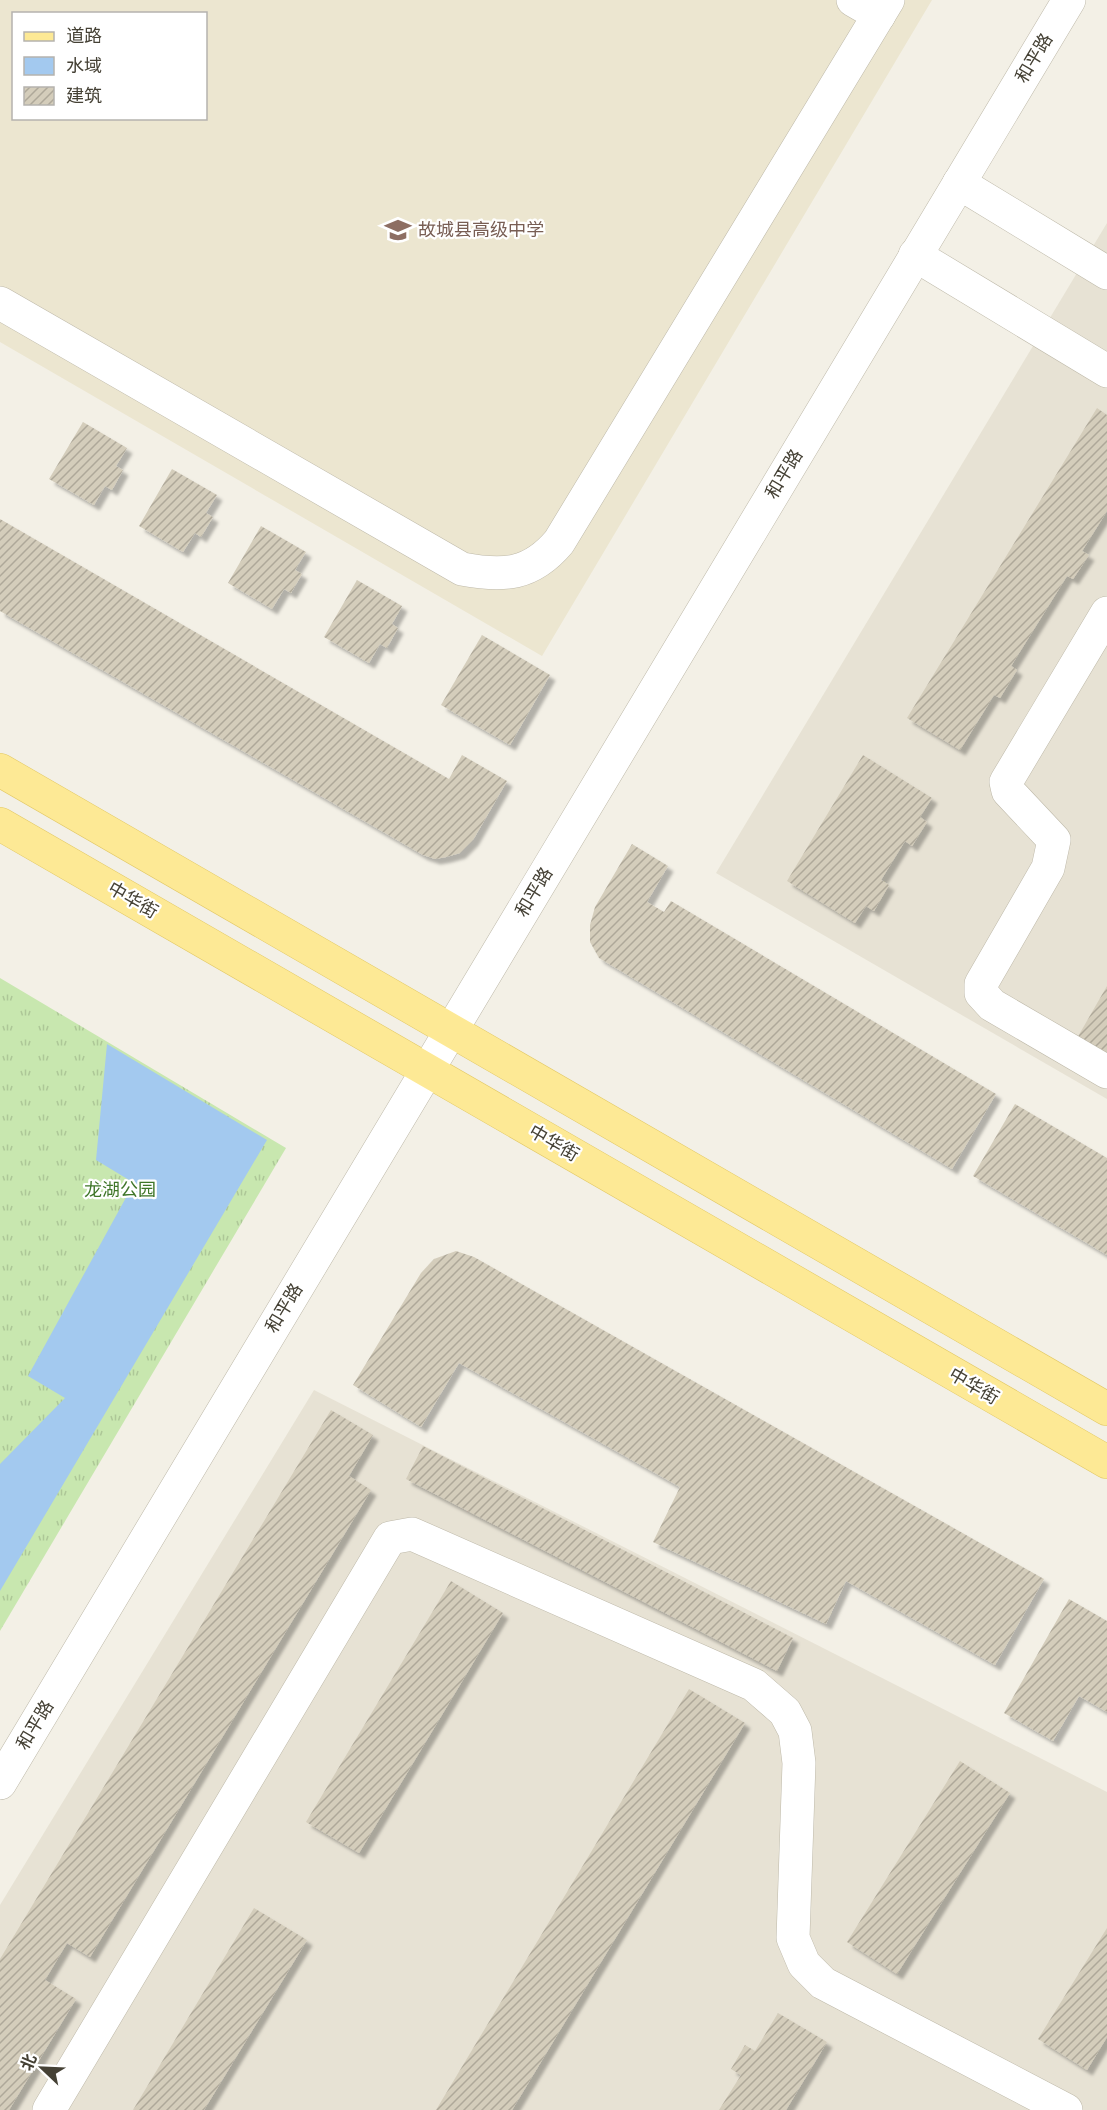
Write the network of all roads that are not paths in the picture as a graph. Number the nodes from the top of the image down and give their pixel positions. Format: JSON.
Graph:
{"nodes":[{"id":1,"x":1068,"y":0,"type":"edge"},
{"id":2,"x":873,"y":5,"type":"edge"},
{"id":3,"x":959,"y":183,"type":"junction"},
{"id":4,"x":915,"y":255,"type":"junction"},
{"id":5,"x":1107,"y":273,"type":"edge"},
{"id":6,"x":0,"y":303,"type":"edge"},
{"id":7,"x":1107,"y":371,"type":"edge"},
{"id":8,"x":1107,"y":613,"type":"edge"},
{"id":9,"x":0,"y":770,"type":"edge"},
{"id":10,"x":0,"y":824,"type":"edge"},
{"id":11,"x":451,"y":1030,"type":"junction"},
{"id":12,"x":427,"y":1070,"type":"junction"},
{"id":13,"x":1107,"y":1072,"type":"edge"},
{"id":14,"x":1107,"y":1409,"type":"edge"},
{"id":15,"x":1107,"y":1462,"type":"edge"},
{"id":16,"x":0,"y":1783,"type":"edge"},
{"id":17,"x":49,"y":2110,"type":"edge"},
{"id":18,"x":1066,"y":2110,"type":"edge"}],
"edges":[{"from":1,"to":3,"type":"street","name":"和平路"},
{"from":2,"to":6,"type":"street"},
{"from":3,"to":4,"type":"street","name":"和平路"},
{"from":3,"to":5,"type":"street"},
{"from":4,"to":7,"type":"street"},
{"from":4,"to":11,"type":"street","name":"和平路"},
{"from":8,"to":13,"type":"street"},
{"from":9,"to":11,"type":"main road"},
{"from":10,"to":12,"type":"main road","name":"中华街"},
{"from":11,"to":12,"type":"street","name":"和平路"},
{"from":11,"to":14,"type":"main road"},
{"from":12,"to":15,"type":"main road","name":"中华街"},
{"from":12,"to":16,"type":"street","name":"和平路"},
{"from":17,"to":18,"type":"street"}]}
